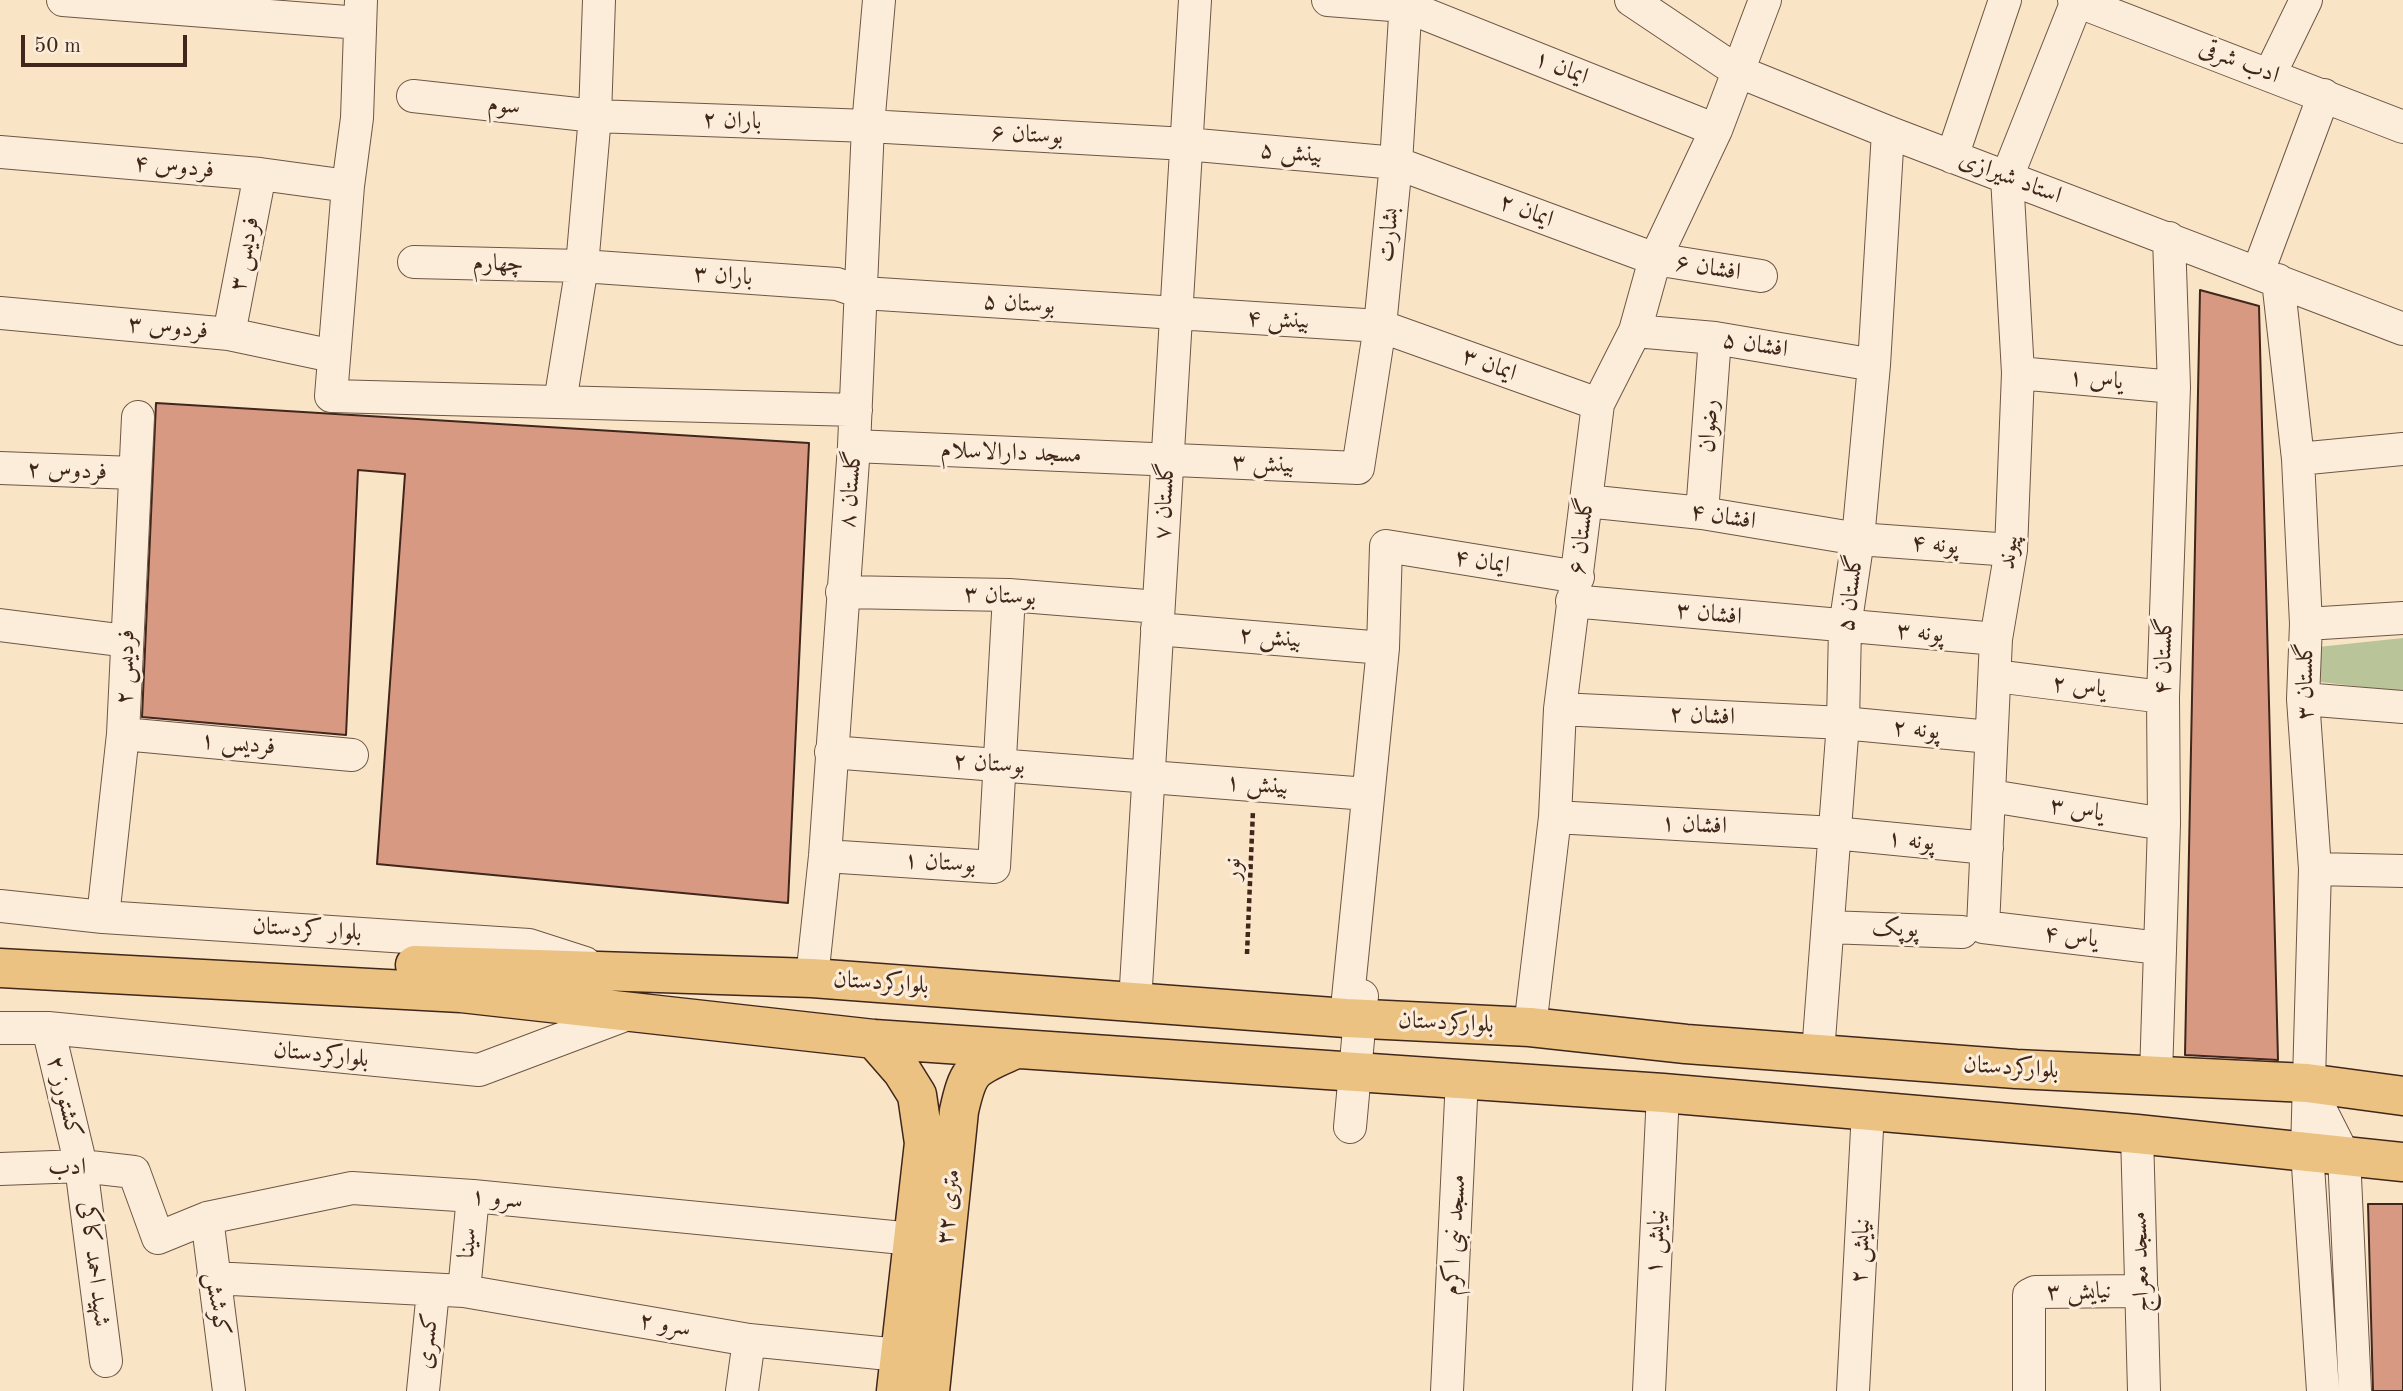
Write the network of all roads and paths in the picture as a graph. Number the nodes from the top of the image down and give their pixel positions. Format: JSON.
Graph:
{"nodes":[{"id":1,"x":63,"y":0,"type":"edge"},
{"id":2,"x":599,"y":0,"type":"edge"},
{"id":3,"x":878,"y":0,"type":"edge"},
{"id":4,"x":1195,"y":0,"type":"edge"},
{"id":5,"x":1328,"y":0,"type":"edge"},
{"id":6,"x":1631,"y":0,"type":"edge"},
{"id":7,"x":1765,"y":0,"type":"edge"},
{"id":8,"x":2005,"y":0,"type":"edge"},
{"id":9,"x":2306,"y":0,"type":"edge"},
{"id":10,"x":2075,"y":1,"type":"edge"},
{"id":11,"x":1406,"y":3,"type":"edge"},
{"id":12,"x":361,"y":12,"type":"edge"},
{"id":13,"x":1737,"y":71,"type":"junction"},
{"id":14,"x":2270,"y":74,"type":"junction"},
{"id":15,"x":2325,"y":94,"type":"junction"},
{"id":16,"x":413,"y":96,"type":"dead end"},
{"id":17,"x":595,"y":116,"type":"junction"},
{"id":18,"x":868,"y":126,"type":"junction"},
{"id":19,"x":2403,"y":127,"type":"edge"},
{"id":20,"x":1716,"y":130,"type":"junction"},
{"id":21,"x":1888,"y":132,"type":"junction"},
{"id":22,"x":1186,"y":144,"type":"junction"},
{"id":23,"x":0,"y":152,"type":"edge"},
{"id":24,"x":1952,"y":156,"type":"junction"},
{"id":25,"x":1396,"y":163,"type":"junction"},
{"id":26,"x":260,"y":174,"type":"junction"},
{"id":27,"x":2007,"y":177,"type":"junction"},
{"id":28,"x":348,"y":186,"type":"junction"},
{"id":29,"x":2169,"y":238,"type":"junction"},
{"id":30,"x":1655,"y":259,"type":"junction"},
{"id":31,"x":414,"y":262,"type":"dead end"},
{"id":32,"x":582,"y":266,"type":"junction"},
{"id":33,"x":1761,"y":276,"type":"dead end"},
{"id":34,"x":2268,"y":276,"type":"junction"},
{"id":35,"x":863,"y":293,"type":"junction"},
{"id":36,"x":0,"y":313,"type":"edge"},
{"id":37,"x":1176,"y":314,"type":"junction"},
{"id":38,"x":1380,"y":326,"type":"junction"},
{"id":39,"x":2403,"y":329,"type":"edge"},
{"id":40,"x":1635,"y":331,"type":"junction"},
{"id":41,"x":229,"y":334,"type":"junction"},
{"id":42,"x":1715,"y":338,"type":"junction"},
{"id":43,"x":333,"y":356,"type":"junction"},
{"id":44,"x":1874,"y":365,"type":"junction"},
{"id":45,"x":2018,"y":373,"type":"junction"},
{"id":46,"x":2174,"y":387,"type":"junction"},
{"id":47,"x":560,"y":402,"type":"junction"},
{"id":48,"x":1598,"y":404,"type":"junction"},
{"id":49,"x":856,"y":410,"type":"junction"},
{"id":50,"x":138,"y":417,"type":"dead end"},
{"id":51,"x":854,"y":446,"type":"junction"},
{"id":52,"x":2403,"y":449,"type":"edge"},
{"id":53,"x":2298,"y":459,"type":"junction"},
{"id":54,"x":1167,"y":460,"type":"junction"},
{"id":55,"x":0,"y":468,"type":"edge"},
{"id":56,"x":1358,"y":468,"type":"joint"},
{"id":57,"x":134,"y":473,"type":"junction"},
{"id":58,"x":1586,"y":501,"type":"junction"},
{"id":59,"x":1702,"y":513,"type":"junction"},
{"id":60,"x":1858,"y":539,"type":"junction"},
{"id":61,"x":2011,"y":550,"type":"junction"},
{"id":62,"x":1575,"y":589,"type":"junction"},
{"id":63,"x":842,"y":592,"type":"junction"},
{"id":64,"x":1009,"y":595,"type":"junction"},
{"id":65,"x":1158,"y":618,"type":"junction"},
{"id":66,"x":2403,"y":618,"type":"edge"},
{"id":67,"x":2306,"y":624,"type":"junction"},
{"id":68,"x":0,"y":625,"type":"edge"},
{"id":69,"x":1845,"y":627,"type":"junction"},
{"id":70,"x":1996,"y":639,"type":"junction"},
{"id":71,"x":127,"y":641,"type":"junction"},
{"id":72,"x":1383,"y":648,"type":"junction"},
{"id":73,"x":1996,"y":676,"type":"junction"},
{"id":74,"x":2163,"y":697,"type":"junction"},
{"id":75,"x":2303,"y":699,"type":"junction"},
{"id":76,"x":2403,"y":707,"type":"edge"},
{"id":77,"x":1560,"y":709,"type":"junction"},
{"id":78,"x":1843,"y":723,"type":"junction"},
{"id":79,"x":124,"y":734,"type":"junction"},
{"id":80,"x":1990,"y":737,"type":"junction"},
{"id":81,"x":831,"y":752,"type":"junction"},
{"id":82,"x":352,"y":755,"type":"dead end"},
{"id":83,"x":1000,"y":764,"type":"junction"},
{"id":84,"x":1147,"y":777,"type":"junction"},
{"id":85,"x":1254,"y":785,"type":"junction"},
{"id":86,"x":1367,"y":794,"type":"junction"},
{"id":87,"x":1991,"y":796,"type":"junction"},
{"id":88,"x":1555,"y":817,"type":"junction"},
{"id":89,"x":2164,"y":824,"type":"junction"},
{"id":90,"x":1834,"y":833,"type":"junction"},
{"id":91,"x":1987,"y":848,"type":"junction"},
{"id":92,"x":825,"y":856,"type":"junction"},
{"id":93,"x":2315,"y":869,"type":"junction"},
{"id":94,"x":2403,"y":871,"type":"edge"},
{"id":95,"x":0,"y":906,"type":"edge"},
{"id":96,"x":103,"y":917,"type":"junction"},
{"id":97,"x":1828,"y":927,"type":"junction"},
{"id":98,"x":1973,"y":929,"type":"junction"},
{"id":99,"x":0,"y":946,"type":"edge"},
{"id":100,"x":2159,"y":948,"type":"junction"},
{"id":101,"x":1247,"y":954,"type":"dead end"},
{"id":102,"x":19,"y":969,"type":"edge"},
{"id":103,"x":610,"y":970,"type":"junction"},
{"id":104,"x":812,"y":978,"type":"junction"},
{"id":105,"x":1135,"y":1003,"type":"junction"},
{"id":106,"x":1356,"y":1007,"type":"junction"},
{"id":107,"x":633,"y":1012,"type":"junction"},
{"id":108,"x":1530,"y":1027,"type":"junction"},
{"id":109,"x":0,"y":1028,"type":"edge"},
{"id":110,"x":47,"y":1028,"type":"junction"},
{"id":111,"x":874,"y":1040,"type":"junction"},
{"id":112,"x":1013,"y":1050,"type":"junction"},
{"id":113,"x":1818,"y":1054,"type":"junction"},
{"id":114,"x":1355,"y":1071,"type":"junction"},
{"id":115,"x":2156,"y":1075,"type":"junction"},
{"id":116,"x":1462,"y":1078,"type":"junction"},
{"id":117,"x":2307,"y":1083,"type":"junction"},
{"id":118,"x":1663,"y":1093,"type":"junction"},
{"id":119,"x":2403,"y":1096,"type":"edge"},
{"id":120,"x":1868,"y":1111,"type":"junction"},
{"id":121,"x":1350,"y":1127,"type":"dead end"},
{"id":122,"x":2137,"y":1134,"type":"junction"},
{"id":123,"x":2326,"y":1154,"type":"junction"},
{"id":124,"x":2403,"y":1162,"type":"edge"},
{"id":125,"x":81,"y":1166,"type":"junction"},
{"id":126,"x":0,"y":1169,"type":"edge"},
{"id":127,"x":134,"y":1172,"type":"joint"},
{"id":128,"x":472,"y":1196,"type":"junction"},
{"id":129,"x":206,"y":1218,"type":"junction"},
{"id":130,"x":913,"y":1239,"type":"junction"},
{"id":131,"x":213,"y":1278,"type":"junction"},
{"id":132,"x":464,"y":1290,"type":"junction"},
{"id":133,"x":433,"y":1291,"type":"junction"},
{"id":134,"x":2143,"y":1291,"type":"junction"},
{"id":135,"x":749,"y":1340,"type":"junction"},
{"id":136,"x":106,"y":1361,"type":"dead end"},
{"id":137,"x":897,"y":1373,"type":"edge"},
{"id":138,"x":229,"y":1391,"type":"edge"},
{"id":139,"x":423,"y":1391,"type":"edge"},
{"id":140,"x":742,"y":1391,"type":"edge"},
{"id":141,"x":930,"y":1391,"type":"edge"},
{"id":142,"x":1447,"y":1391,"type":"edge"},
{"id":143,"x":1649,"y":1391,"type":"edge"},
{"id":144,"x":1853,"y":1391,"type":"edge"},
{"id":145,"x":2029,"y":1391,"type":"edge"},
{"id":146,"x":2144,"y":1391,"type":"edge"},
{"id":147,"x":2323,"y":1391,"type":"edge"},
{"id":148,"x":2355,"y":1391,"type":"edge"}],
"edges":[{"from":1,"to":12,"type":"street"},
{"from":2,"to":17,"type":"street"},
{"from":3,"to":18,"type":"street","name":"گلستان ۸"},
{"from":4,"to":22,"type":"street","name":"گلستان ۷"},
{"from":5,"to":11,"type":"street","name":"ایمان ۱"},
{"from":6,"to":13,"type":"street","name":"استاد شیرازی"},
{"from":7,"to":13,"type":"street","name":"گلستان ۶"},
{"from":8,"to":24,"type":"street"},
{"from":9,"to":14,"type":"street"},
{"from":10,"to":14,"type":"street","name":"ادب شرقی"},
{"from":10,"to":27,"type":"street"},
{"from":11,"to":20,"type":"street","name":"ایمان ۱"},
{"from":11,"to":25,"type":"street","name":"بشارت"},
{"from":12,"to":28,"type":"street"},
{"from":13,"to":20,"type":"street","name":"گلستان ۶"},
{"from":13,"to":21,"type":"street","name":"استاد شیرازی"},
{"from":14,"to":15,"type":"street","name":"ادب شرقی"},
{"from":15,"to":19,"type":"street","name":"ادب شرقی"},
{"from":15,"to":34,"type":"street"},
{"from":16,"to":17,"type":"street","name":"سوم"},
{"from":17,"to":18,"type":"street","name":"باران ۲"},
{"from":17,"to":32,"type":"street"},
{"from":18,"to":22,"type":"street","name":"بوستان ۶"},
{"from":18,"to":35,"type":"street","name":"گلستان ۸"},
{"from":20,"to":30,"type":"street","name":"گلستان ۶"},
{"from":21,"to":24,"type":"street","name":"استاد شیرازی"},
{"from":21,"to":44,"type":"street","name":"گلستان ۵"},
{"from":22,"to":25,"type":"street","name":"بینش ۵"},
{"from":22,"to":37,"type":"street","name":"گلستان ۷"},
{"from":23,"to":26,"type":"street","name":"فردوس ۴"},
{"from":24,"to":27,"type":"street","name":"استاد شیرازی"},
{"from":25,"to":30,"type":"street","name":"ایمان ۲"},
{"from":25,"to":38,"type":"street","name":"بشارت"},
{"from":26,"to":28,"type":"street","name":"فردوس ۴"},
{"from":26,"to":41,"type":"street","name":"فردیس ۳"},
{"from":27,"to":29,"type":"street","name":"استاد شیرازی"},
{"from":27,"to":45,"type":"street","name":"پیوند"},
{"from":28,"to":43,"type":"street"},
{"from":29,"to":34,"type":"street","name":"استاد شیرازی"},
{"from":29,"to":46,"type":"street","name":"گلستان ۴"},
{"from":30,"to":33,"type":"street","name":"افشان ۶"},
{"from":30,"to":40,"type":"street","name":"گلستان ۶"},
{"from":31,"to":32,"type":"street","name":"چهارم"},
{"from":32,"to":35,"type":"street","name":"باران ۳"},
{"from":32,"to":47,"type":"street"},
{"from":34,"to":39,"type":"street","name":"استاد شیرازی"},
{"from":34,"to":53,"type":"street","name":"گلستان ۳"},
{"from":35,"to":37,"type":"street","name":"بوستان ۵"},
{"from":35,"to":49,"type":"street","name":"گلستان ۸"},
{"from":36,"to":41,"type":"street","name":"فردوس ۳"},
{"from":37,"to":38,"type":"street","name":"بینش ۴"},
{"from":37,"to":54,"type":"street","name":"گلستان ۷"},
{"from":38,"to":48,"type":"street","name":"ایمان ۳"},
{"from":38,"to":56,"type":"street","name":"بشارت"},
{"from":40,"to":42,"type":"street","name":"افشان ۵"},
{"from":40,"to":48,"type":"street","name":"گلستان ۶"},
{"from":41,"to":43,"type":"street","name":"فردوس ۳"},
{"from":42,"to":44,"type":"street","name":"افشان ۵"},
{"from":42,"to":59,"type":"street","name":"رضوان"},
{"from":43,"to":47,"type":"street"},
{"from":44,"to":60,"type":"street","name":"گلستان ۵"},
{"from":45,"to":46,"type":"street","name":"یاس ۱"},
{"from":45,"to":61,"type":"street","name":"پیوند"},
{"from":46,"to":74,"type":"street","name":"گلستان ۴"},
{"from":47,"to":49,"type":"street"},
{"from":48,"to":58,"type":"street","name":"گلستان ۶"},
{"from":49,"to":51,"type":"street","name":"گلستان ۸"},
{"from":50,"to":57,"type":"street","name":"فردیس ۲"},
{"from":51,"to":54,"type":"street","name":"مسجد دارالاسلام"},
{"from":51,"to":63,"type":"street","name":"گلستان ۸"},
{"from":52,"to":53,"type":"street"},
{"from":53,"to":67,"type":"street","name":"گلستان ۳"},
{"from":54,"to":56,"type":"street","name":"بینش ۳"},
{"from":54,"to":65,"type":"street","name":"گلستان ۷"},
{"from":55,"to":57,"type":"street","name":"فردوس ۲"},
{"from":57,"to":71,"type":"street","name":"فردیس ۲"},
{"from":58,"to":59,"type":"street","name":"افشان ۴"},
{"from":58,"to":62,"type":"street","name":"گلستان ۶"},
{"from":59,"to":60,"type":"street","name":"افشان ۴"},
{"from":60,"to":61,"type":"street","name":"پونه ۴"},
{"from":60,"to":69,"type":"street","name":"گلستان ۵"},
{"from":61,"to":70,"type":"street","name":"پیوند"},
{"from":62,"to":69,"type":"street","name":"افشان ۳"},
{"from":62,"to":72,"type":"street","name":"ایمان ۴"},
{"from":62,"to":77,"type":"street","name":"گلستان ۶"},
{"from":63,"to":64,"type":"street","name":"بوستان ۳"},
{"from":63,"to":81,"type":"street","name":"گلستان ۸"},
{"from":64,"to":65,"type":"street","name":"بوستان ۳"},
{"from":64,"to":83,"type":"street"},
{"from":65,"to":72,"type":"street","name":"بینش ۲"},
{"from":65,"to":84,"type":"street","name":"گلستان ۷"},
{"from":66,"to":67,"type":"street"},
{"from":67,"to":75,"type":"street","name":"گلستان ۳"},
{"from":68,"to":71,"type":"street"},
{"from":69,"to":70,"type":"street","name":"پونه ۳"},
{"from":69,"to":78,"type":"street","name":"گلستان ۵"},
{"from":70,"to":73,"type":"street","name":"پیوند"},
{"from":71,"to":79,"type":"street","name":"فردیس ۲"},
{"from":72,"to":86,"type":"street"},
{"from":73,"to":74,"type":"street","name":"یاس ۲"},
{"from":73,"to":80,"type":"street","name":"پیوند"},
{"from":74,"to":89,"type":"street","name":"گلستان ۴"},
{"from":75,"to":76,"type":"street"},
{"from":75,"to":93,"type":"street","name":"گلستان ۳"},
{"from":77,"to":78,"type":"street","name":"افشان ۲"},
{"from":77,"to":88,"type":"street","name":"گلستان ۶"},
{"from":78,"to":80,"type":"street","name":"پونه ۲"},
{"from":78,"to":90,"type":"street","name":"گلستان ۵"},
{"from":79,"to":82,"type":"street","name":"فردیس ۱"},
{"from":79,"to":96,"type":"street","name":"فردیس ۲"},
{"from":80,"to":87,"type":"street","name":"پیوند"},
{"from":81,"to":83,"type":"street","name":"بوستان ۲"},
{"from":81,"to":92,"type":"street","name":"گلستان ۸"},
{"from":83,"to":84,"type":"street","name":"بوستان ۲"},
{"from":83,"to":92,"type":"street","name":"بوستان ۱"},
{"from":84,"to":85,"type":"street","name":"بینش ۱"},
{"from":84,"to":105,"type":"street","name":"گلستان ۷"},
{"from":85,"to":86,"type":"street","name":"بینش ۱"},
{"from":85,"to":101,"type":"path","name":"نور"},
{"from":86,"to":106,"type":"street"},
{"from":87,"to":89,"type":"street","name":"یاس ۳"},
{"from":87,"to":91,"type":"street","name":"پیوند"},
{"from":88,"to":90,"type":"street","name":"افشان ۱"},
{"from":88,"to":108,"type":"street","name":"گلستان ۶"},
{"from":89,"to":100,"type":"street","name":"گلستان ۴"},
{"from":90,"to":91,"type":"street","name":"پونه ۱"},
{"from":90,"to":97,"type":"street","name":"گلستان ۵"},
{"from":91,"to":98,"type":"street","name":"پیوند"},
{"from":92,"to":104,"type":"street","name":"گلستان ۸"},
{"from":93,"to":94,"type":"street"},
{"from":93,"to":117,"type":"street","name":"گلستان ۳"},
{"from":95,"to":96,"type":"street","name":"بلوار کردستان"},
{"from":96,"to":103,"type":"street","name":"بلوار کردستان"},
{"from":97,"to":98,"type":"street","name":"پوپک"},
{"from":97,"to":113,"type":"street","name":"گلستان ۵"},
{"from":98,"to":100,"type":"street","name":"یاس ۴"},
{"from":99,"to":103,"type":"main road","name":"بلوارکردستان"},
{"from":100,"to":115,"type":"street","name":"گلستان ۴"},
{"from":102,"to":107,"type":"main road","name":"بلوارکردستان"},
{"from":103,"to":104,"type":"main road","name":"بلوارکردستان"},
{"from":104,"to":105,"type":"main road","name":"بلوارکردستان"},
{"from":105,"to":106,"type":"main road","name":"بلوارکردستان"},
{"from":106,"to":108,"type":"main road","name":"بلوارکردستان"},
{"from":106,"to":114,"type":"street"},
{"from":107,"to":110,"type":"street","name":"بلوارکردستان"},
{"from":107,"to":111,"type":"main road","name":"بلوارکردستان"},
{"from":108,"to":113,"type":"main road","name":"بلوارکردستان"},
{"from":109,"to":110,"type":"street","name":"بلوارکردستان"},
{"from":110,"to":125,"type":"street","name":"کشتورز ۲"},
{"from":111,"to":112,"type":"main road","name":"بلوارکردستان"},
{"from":111,"to":130,"type":"main road","name":"۳۲ متری"},
{"from":112,"to":114,"type":"main road","name":"بلوارکردستان"},
{"from":112,"to":141,"type":"main road","name":"۳۲ متری"},
{"from":113,"to":115,"type":"main road","name":"بلوارکردستان"},
{"from":114,"to":116,"type":"main road","name":"بلوارکردستان"},
{"from":114,"to":121,"type":"street"},
{"from":115,"to":117,"type":"main road","name":"بلوارکردستان"},
{"from":116,"to":118,"type":"main road","name":"بلوارکردستان"},
{"from":116,"to":142,"type":"street","name":"مسجد نبی اکرم"},
{"from":117,"to":119,"type":"main road","name":"بلوارکردستان"},
{"from":117,"to":123,"type":"street","name":"گلستان ۳"},
{"from":118,"to":120,"type":"main road","name":"بلوارکردستان"},
{"from":118,"to":143,"type":"street","name":"نیایش ۱"},
{"from":120,"to":122,"type":"main road","name":"بلوارکردستان"},
{"from":120,"to":144,"type":"street","name":"نیایش ۲"},
{"from":122,"to":123,"type":"main road","name":"بلوارکردستان"},
{"from":122,"to":134,"type":"street","name":"مسجد معراج"},
{"from":123,"to":124,"type":"main road","name":"بلوارکردستان"},
{"from":123,"to":147,"type":"street"},
{"from":123,"to":148,"type":"street"},
{"from":125,"to":126,"type":"street","name":"ادب"},
{"from":125,"to":127,"type":"street","name":"ادب"},
{"from":125,"to":136,"type":"street","name":"شهید احمد کاکی"},
{"from":127,"to":129,"type":"street","name":"سرو ۱"},
{"from":128,"to":129,"type":"street","name":"سرو ۱"},
{"from":128,"to":130,"type":"street","name":"سرو ۱"},
{"from":128,"to":132,"type":"street","name":"سینا"},
{"from":129,"to":131,"type":"street","name":"کوشش"},
{"from":130,"to":137,"type":"main road","name":"۳۲ متری"},
{"from":131,"to":133,"type":"street","name":"سرو ۲"},
{"from":131,"to":138,"type":"street","name":"کوشش"},
{"from":132,"to":133,"type":"street","name":"سرو ۲"},
{"from":132,"to":135,"type":"street","name":"سرو ۲"},
{"from":133,"to":139,"type":"street","name":"کسری"},
{"from":134,"to":145,"type":"street","name":"نیایش ۳"},
{"from":134,"to":146,"type":"street","name":"مسجد معراج"},
{"from":135,"to":137,"type":"street","name":"سرو ۲"},
{"from":135,"to":140,"type":"street"}]}
